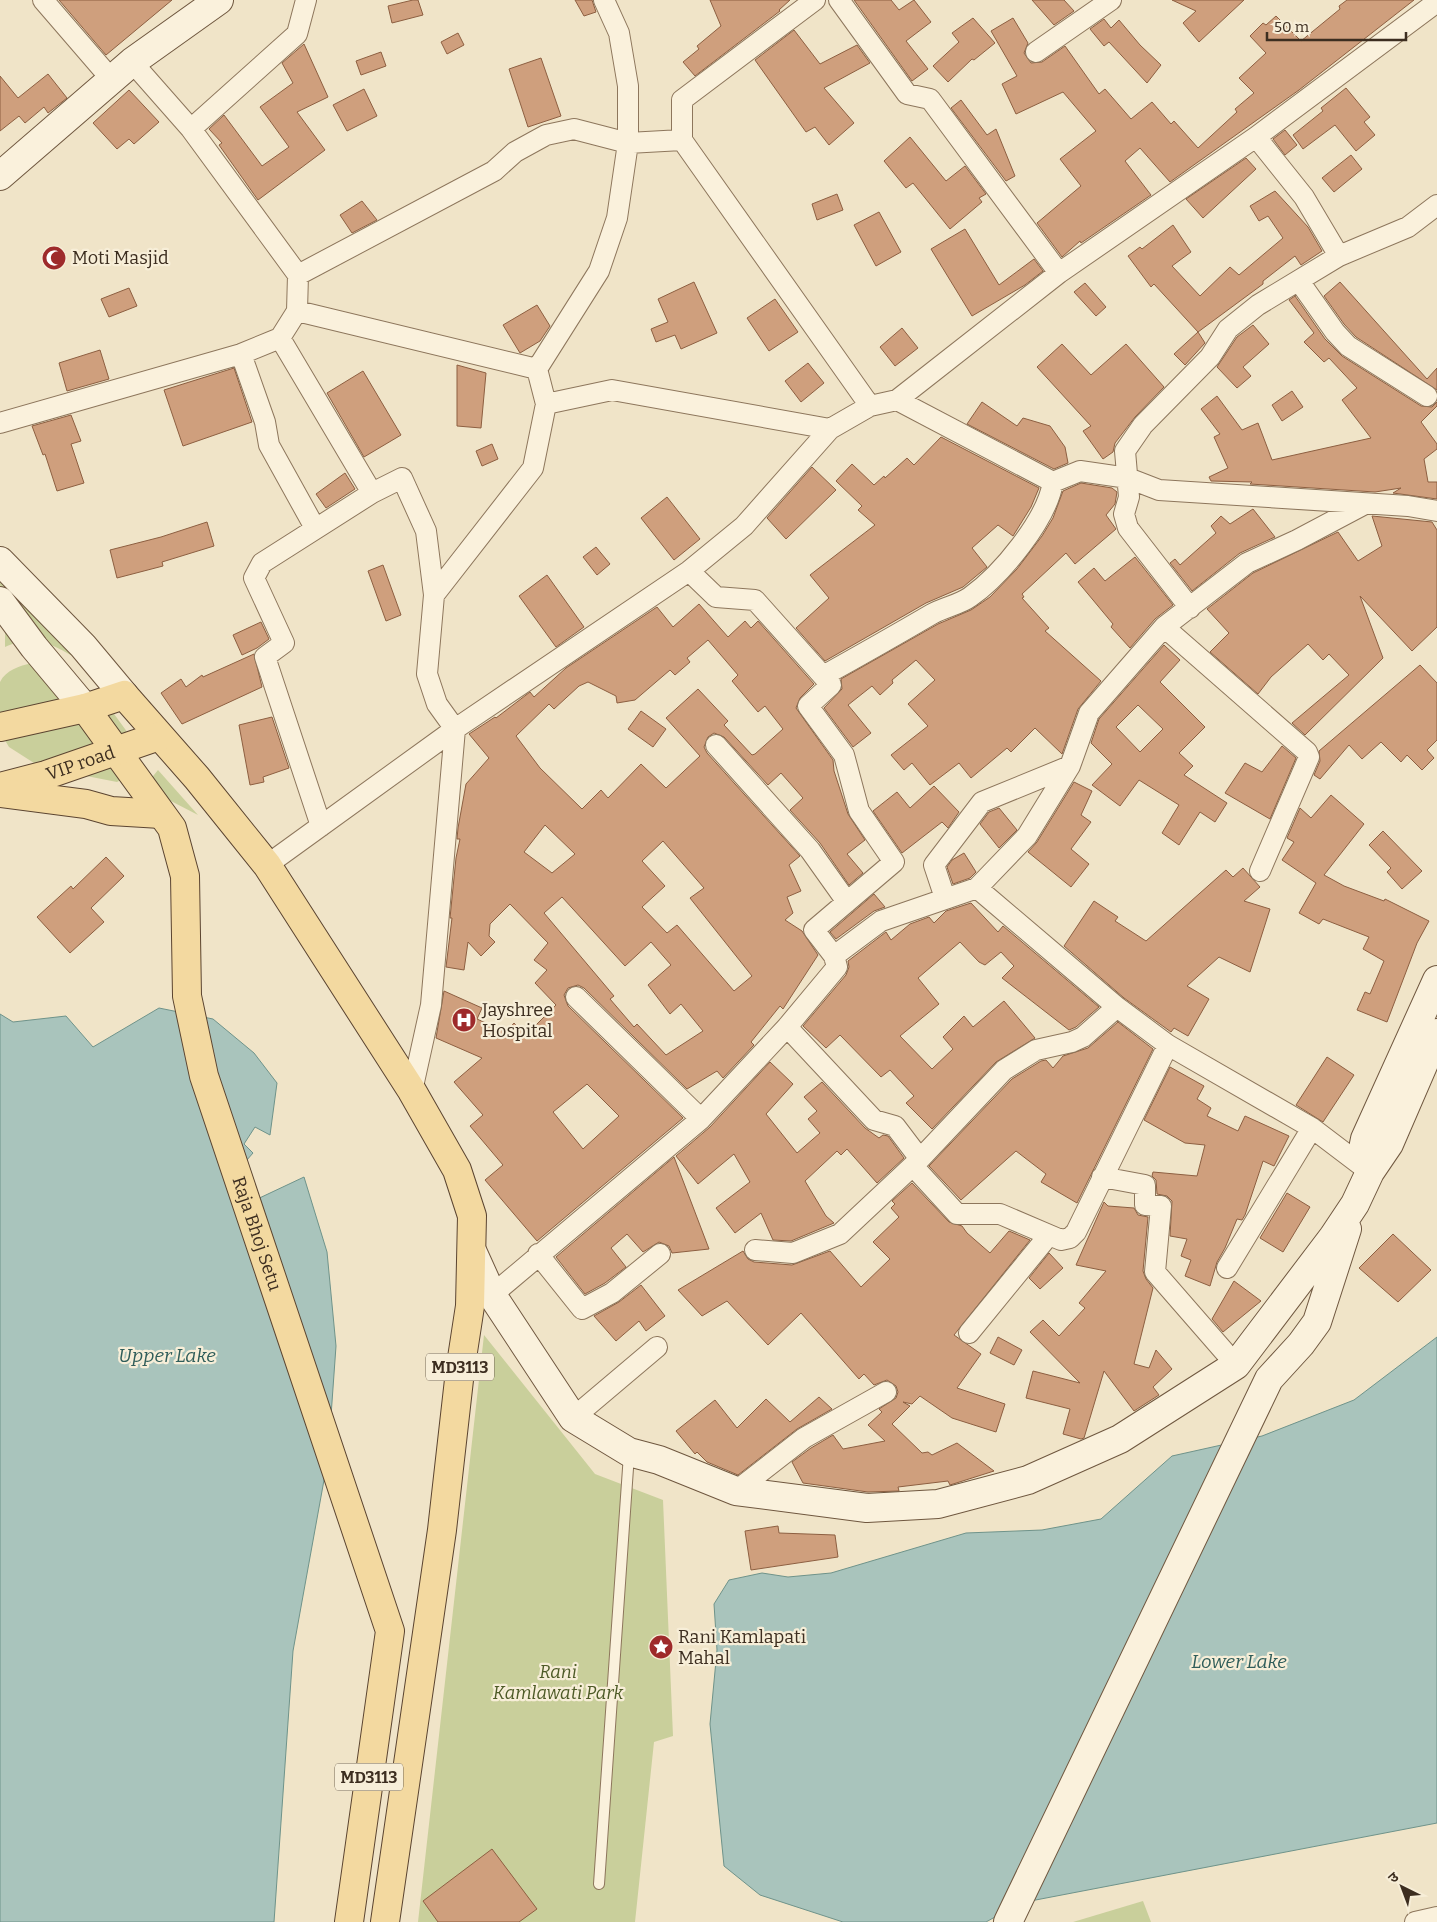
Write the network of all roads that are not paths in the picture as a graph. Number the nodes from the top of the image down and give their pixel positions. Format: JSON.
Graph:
{"nodes":[{"id":1,"x":43,"y":0,"type":"edge"},
{"id":2,"x":219,"y":0,"type":"edge"},
{"id":3,"x":306,"y":0,"type":"edge"},
{"id":4,"x":604,"y":0,"type":"edge"},
{"id":5,"x":839,"y":0,"type":"edge"},
{"id":6,"x":1102,"y":2,"type":"edge"},
{"id":7,"x":1437,"y":2,"type":"edge"},
{"id":8,"x":804,"y":3,"type":"edge"},
{"id":9,"x":1036,"y":52,"type":"dead end"},
{"id":10,"x":132,"y":62,"type":"junction"},
{"id":11,"x":112,"y":80,"type":"junction"},
{"id":12,"x":191,"y":129,"type":"junction"},
{"id":13,"x":1256,"y":138,"type":"junction"},
{"id":14,"x":682,"y":140,"type":"junction"},
{"id":15,"x":628,"y":143,"type":"junction"},
{"id":16,"x":0,"y":176,"type":"edge"},
{"id":17,"x":1437,"y":205,"type":"edge"},
{"id":18,"x":1339,"y":256,"type":"junction"},
{"id":19,"x":1059,"y":273,"type":"junction"},
{"id":20,"x":298,"y":274,"type":"junction"},
{"id":21,"x":1299,"y":281,"type":"junction"},
{"id":22,"x":297,"y":311,"type":"junction"},
{"id":23,"x":280,"y":338,"type":"junction"},
{"id":24,"x":241,"y":354,"type":"junction"},
{"id":25,"x":536,"y":369,"type":"junction"},
{"id":26,"x":1427,"y":396,"type":"dead end"},
{"id":27,"x":897,"y":400,"type":"junction"},
{"id":28,"x":546,"y":404,"type":"junction"},
{"id":29,"x":870,"y":406,"type":"junction"},
{"id":30,"x":0,"y":423,"type":"edge"},
{"id":31,"x":830,"y":429,"type":"junction"},
{"id":32,"x":1128,"y":478,"type":"junction"},
{"id":33,"x":1053,"y":482,"type":"junction"},
{"id":34,"x":372,"y":493,"type":"junction"},
{"id":35,"x":1365,"y":504,"type":"junction"},
{"id":36,"x":1437,"y":511,"type":"edge"},
{"id":37,"x":315,"y":528,"type":"junction"},
{"id":38,"x":0,"y":561,"type":"edge"},
{"id":39,"x":690,"y":571,"type":"junction"},
{"id":40,"x":434,"y":595,"type":"junction"},
{"id":41,"x":0,"y":600,"type":"edge"},
{"id":42,"x":1190,"y":608,"type":"junction"},
{"id":43,"x":1164,"y":627,"type":"junction"},
{"id":44,"x":823,"y":676,"type":"junction"},
{"id":45,"x":124,"y":695,"type":"junction"},
{"id":46,"x":85,"y":708,"type":"junction"},
{"id":47,"x":0,"y":727,"type":"edge"},
{"id":48,"x":456,"y":729,"type":"junction"},
{"id":49,"x":158,"y":736,"type":"junction"},
{"id":50,"x":716,"y":746,"type":"dead end"},
{"id":51,"x":117,"y":752,"type":"junction"},
{"id":52,"x":1070,"y":766,"type":"junction"},
{"id":53,"x":0,"y":786,"type":"edge"},
{"id":54,"x":0,"y":793,"type":"edge"},
{"id":55,"x":166,"y":821,"type":"junction"},
{"id":56,"x":321,"y":826,"type":"junction"},
{"id":57,"x":267,"y":865,"type":"junction"},
{"id":58,"x":1260,"y":871,"type":"dead end"},
{"id":59,"x":977,"y":888,"type":"junction"},
{"id":60,"x":945,"y":898,"type":"junction"},
{"id":61,"x":847,"y":902,"type":"junction"},
{"id":62,"x":834,"y":956,"type":"junction"},
{"id":63,"x":1437,"y":980,"type":"edge"},
{"id":64,"x":576,"y":997,"type":"dead end"},
{"id":65,"x":1117,"y":1007,"type":"junction"},
{"id":66,"x":787,"y":1027,"type":"junction"},
{"id":67,"x":1437,"y":1033,"type":"edge"},
{"id":68,"x":1168,"y":1045,"type":"junction"},
{"id":69,"x":412,"y":1091,"type":"junction"},
{"id":70,"x":701,"y":1119,"type":"junction"},
{"id":71,"x":1312,"y":1128,"type":"junction"},
{"id":72,"x":917,"y":1162,"type":"junction"},
{"id":73,"x":1370,"y":1172,"type":"junction"},
{"id":74,"x":1102,"y":1177,"type":"junction"},
{"id":75,"x":1355,"y":1204,"type":"junction"},
{"id":76,"x":1049,"y":1235,"type":"junction"},
{"id":77,"x":755,"y":1250,"type":"dead end"},
{"id":78,"x":472,"y":1253,"type":"junction"},
{"id":79,"x":538,"y":1254,"type":"junction"},
{"id":80,"x":660,"y":1254,"type":"dead end"},
{"id":81,"x":1227,"y":1268,"type":"dead end"},
{"id":82,"x":492,"y":1295,"type":"junction"},
{"id":83,"x":968,"y":1333,"type":"dead end"},
{"id":84,"x":657,"y":1347,"type":"dead end"},
{"id":85,"x":1236,"y":1365,"type":"junction"},
{"id":86,"x":886,"y":1392,"type":"dead end"},
{"id":87,"x":573,"y":1418,"type":"junction"},
{"id":88,"x":629,"y":1452,"type":"junction"},
{"id":89,"x":736,"y":1491,"type":"junction"},
{"id":90,"x":599,"y":1884,"type":"dead end"},
{"id":91,"x":1437,"y":1917,"type":"edge"},
{"id":92,"x":348,"y":1922,"type":"edge"},
{"id":93,"x":385,"y":1922,"type":"edge"},
{"id":94,"x":1008,"y":1922,"type":"edge"},
{"id":95,"x":1415,"y":1922,"type":"edge"}],
"edges":[{"from":1,"to":11,"type":"street"},
{"from":2,"to":10,"type":"main road"},
{"from":3,"to":12,"type":"street"},
{"from":4,"to":15,"type":"street"},
{"from":5,"to":19,"type":"street"},
{"from":6,"to":9,"type":"street"},
{"from":7,"to":13,"type":"street"},
{"from":8,"to":14,"type":"street"},
{"from":10,"to":11,"type":"main road"},
{"from":10,"to":12,"type":"street"},
{"from":11,"to":16,"type":"main road"},
{"from":12,"to":20,"type":"street"},
{"from":13,"to":18,"type":"street"},
{"from":13,"to":19,"type":"street"},
{"from":14,"to":15,"type":"street"},
{"from":14,"to":29,"type":"street"},
{"from":15,"to":20,"type":"street"},
{"from":15,"to":25,"type":"street"},
{"from":17,"to":18,"type":"street"},
{"from":18,"to":21,"type":"street"},
{"from":19,"to":27,"type":"street"},
{"from":20,"to":22,"type":"street"},
{"from":21,"to":26,"type":"street"},
{"from":21,"to":32,"type":"street"},
{"from":22,"to":23,"type":"street"},
{"from":22,"to":25,"type":"street"},
{"from":23,"to":24,"type":"street"},
{"from":23,"to":34,"type":"street"},
{"from":24,"to":30,"type":"street"},
{"from":24,"to":37,"type":"street"},
{"from":25,"to":28,"type":"street"},
{"from":27,"to":29,"type":"street"},
{"from":27,"to":33,"type":"street"},
{"from":28,"to":31,"type":"street"},
{"from":28,"to":40,"type":"street"},
{"from":29,"to":31,"type":"street"},
{"from":31,"to":39,"type":"street"},
{"from":32,"to":33,"type":"street"},
{"from":32,"to":35,"type":"street"},
{"from":32,"to":42,"type":"street"},
{"from":33,"to":44,"type":"street"},
{"from":34,"to":37,"type":"street"},
{"from":34,"to":40,"type":"street"},
{"from":35,"to":36,"type":"street"},
{"from":35,"to":42,"type":"street"},
{"from":37,"to":56,"type":"street"},
{"from":38,"to":45,"type":"main road"},
{"from":39,"to":44,"type":"street"},
{"from":39,"to":48,"type":"street"},
{"from":40,"to":48,"type":"street"},
{"from":41,"to":46,"type":"main road"},
{"from":42,"to":43,"type":"street"},
{"from":43,"to":52,"type":"street"},
{"from":43,"to":58,"type":"street"},
{"from":44,"to":61,"type":"street"},
{"from":45,"to":46,"type":"main road"},
{"from":45,"to":49,"type":"main road"},
{"from":46,"to":47,"type":"main road"},
{"from":46,"to":51,"type":"main road"},
{"from":48,"to":56,"type":"street"},
{"from":48,"to":69,"type":"street"},
{"from":49,"to":51,"type":"main road","name":"VIP road"},
{"from":49,"to":57,"type":"main road"},
{"from":50,"to":61,"type":"street"},
{"from":51,"to":53,"type":"main road","name":"VIP road"},
{"from":51,"to":55,"type":"main road"},
{"from":52,"to":59,"type":"street"},
{"from":52,"to":60,"type":"street"},
{"from":54,"to":55,"type":"main road"},
{"from":55,"to":92,"type":"main road","name":"Raja Bhoj Setu","number":"MD3113"},
{"from":56,"to":57,"type":"street"},
{"from":57,"to":69,"type":"main road","number":"MD3113"},
{"from":59,"to":60,"type":"street"},
{"from":59,"to":65,"type":"street"},
{"from":60,"to":62,"type":"street"},
{"from":61,"to":62,"type":"street"},
{"from":62,"to":66,"type":"street"},
{"from":63,"to":73,"type":"main road"},
{"from":64,"to":70,"type":"street"},
{"from":65,"to":68,"type":"street"},
{"from":65,"to":72,"type":"street"},
{"from":66,"to":70,"type":"street"},
{"from":66,"to":72,"type":"street"},
{"from":67,"to":73,"type":"main road"},
{"from":68,"to":71,"type":"street"},
{"from":68,"to":74,"type":"street"},
{"from":69,"to":78,"type":"main road","number":"MD3113"},
{"from":70,"to":79,"type":"street"},
{"from":71,"to":73,"type":"street"},
{"from":71,"to":81,"type":"street"},
{"from":72,"to":76,"type":"street"},
{"from":72,"to":77,"type":"street"},
{"from":73,"to":75,"type":"main road"},
{"from":74,"to":76,"type":"street"},
{"from":74,"to":85,"type":"street"},
{"from":75,"to":85,"type":"main road"},
{"from":75,"to":94,"type":"main road"},
{"from":76,"to":83,"type":"street"},
{"from":78,"to":82,"type":"main road"},
{"from":78,"to":93,"type":"main road","number":"MD3113"},
{"from":79,"to":80,"type":"street"},
{"from":79,"to":82,"type":"street"},
{"from":82,"to":87,"type":"main road"},
{"from":84,"to":87,"type":"street"},
{"from":85,"to":89,"type":"main road"},
{"from":86,"to":89,"type":"street"},
{"from":87,"to":88,"type":"main road"},
{"from":88,"to":89,"type":"main road"},
{"from":88,"to":90,"type":"lane"},
{"from":91,"to":95,"type":"street"}]}
